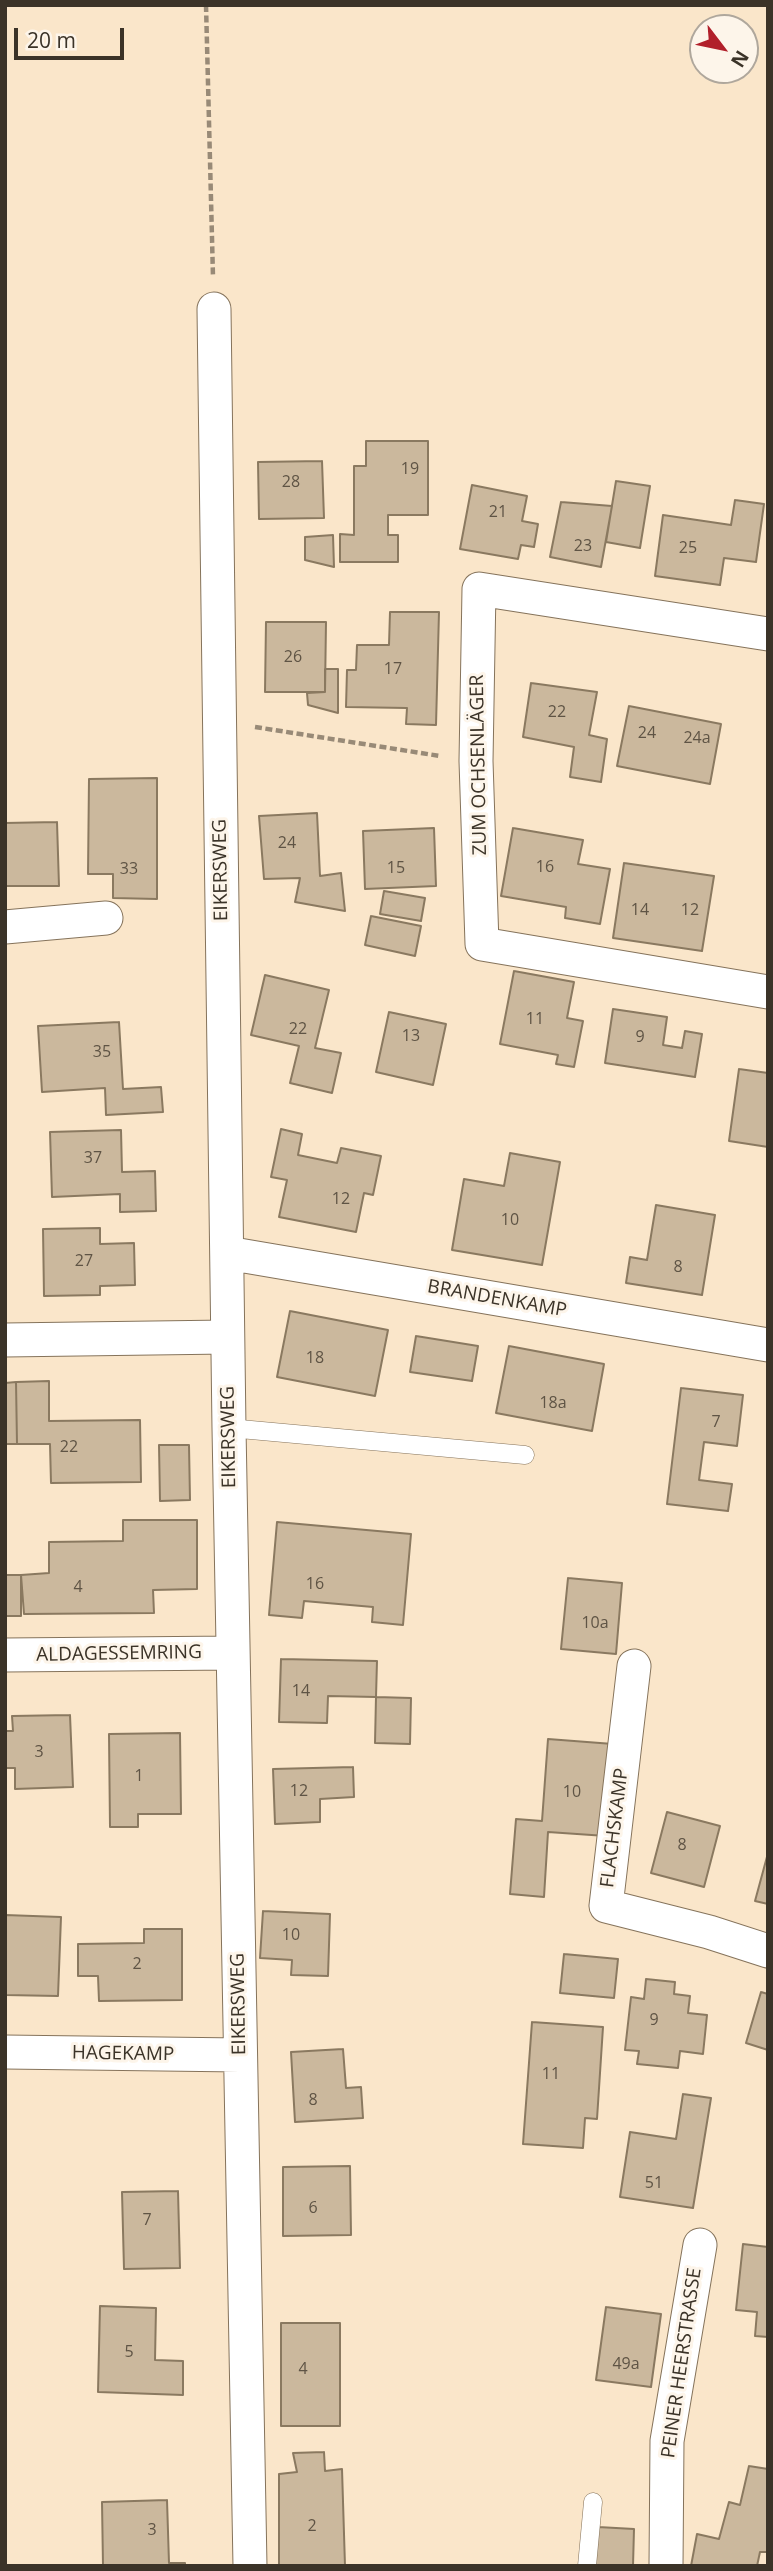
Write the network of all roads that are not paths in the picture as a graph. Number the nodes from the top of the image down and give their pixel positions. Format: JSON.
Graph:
{"nodes":[{"id":1,"x":214,"y":309,"type":"road end"},
{"id":2,"x":768,"y":634,"type":"edge"},
{"id":3,"x":106,"y":918,"type":"dead end"},
{"id":4,"x":5,"y":927,"type":"edge"},
{"id":5,"x":768,"y":992,"type":"edge"},
{"id":6,"x":227,"y":1253,"type":"junction"},
{"id":7,"x":227,"y":1337,"type":"junction"},
{"id":8,"x":5,"y":1340,"type":"edge"},
{"id":9,"x":768,"y":1345,"type":"edge"},
{"id":10,"x":229,"y":1428,"type":"junction"},
{"id":11,"x":526,"y":1455,"type":"dead end"},
{"id":12,"x":233,"y":1653,"type":"junction"},
{"id":13,"x":5,"y":1655,"type":"edge"},
{"id":14,"x":634,"y":1666,"type":"dead end"},
{"id":15,"x":768,"y":1951,"type":"edge"},
{"id":16,"x":5,"y":2052,"type":"edge"},
{"id":17,"x":240,"y":2055,"type":"junction"},
{"id":18,"x":700,"y":2245,"type":"dead end"},
{"id":19,"x":593,"y":2502,"type":"dead end"},
{"id":20,"x":250,"y":2566,"type":"edge"},
{"id":21,"x":587,"y":2566,"type":"edge"},
{"id":22,"x":666,"y":2566,"type":"edge"}],
"edges":[{"from":1,"to":6,"type":"street","name":"EIKERSWEG"},
{"from":2,"to":5,"type":"street","name":"ZUM OCHSENLÄGER"},
{"from":3,"to":4,"type":"street"},
{"from":6,"to":7,"type":"street","name":"EIKERSWEG"},
{"from":6,"to":9,"type":"street","name":"BRANDENKAMP"},
{"from":7,"to":8,"type":"street"},
{"from":7,"to":10,"type":"street","name":"EIKERSWEG"},
{"from":10,"to":11,"type":"lane"},
{"from":10,"to":12,"type":"street","name":"EIKERSWEG"},
{"from":12,"to":13,"type":"street","name":"ALDAGESSEMRING"},
{"from":12,"to":17,"type":"street","name":"EIKERSWEG"},
{"from":14,"to":15,"type":"street","name":"FLACHSKAMP"},
{"from":16,"to":17,"type":"street","name":"HAGEKAMP"},
{"from":17,"to":20,"type":"street","name":"EIKERSWEG"},
{"from":18,"to":22,"type":"street","name":"PEINER HEERSTRASSE"},
{"from":19,"to":21,"type":"lane"}]}
